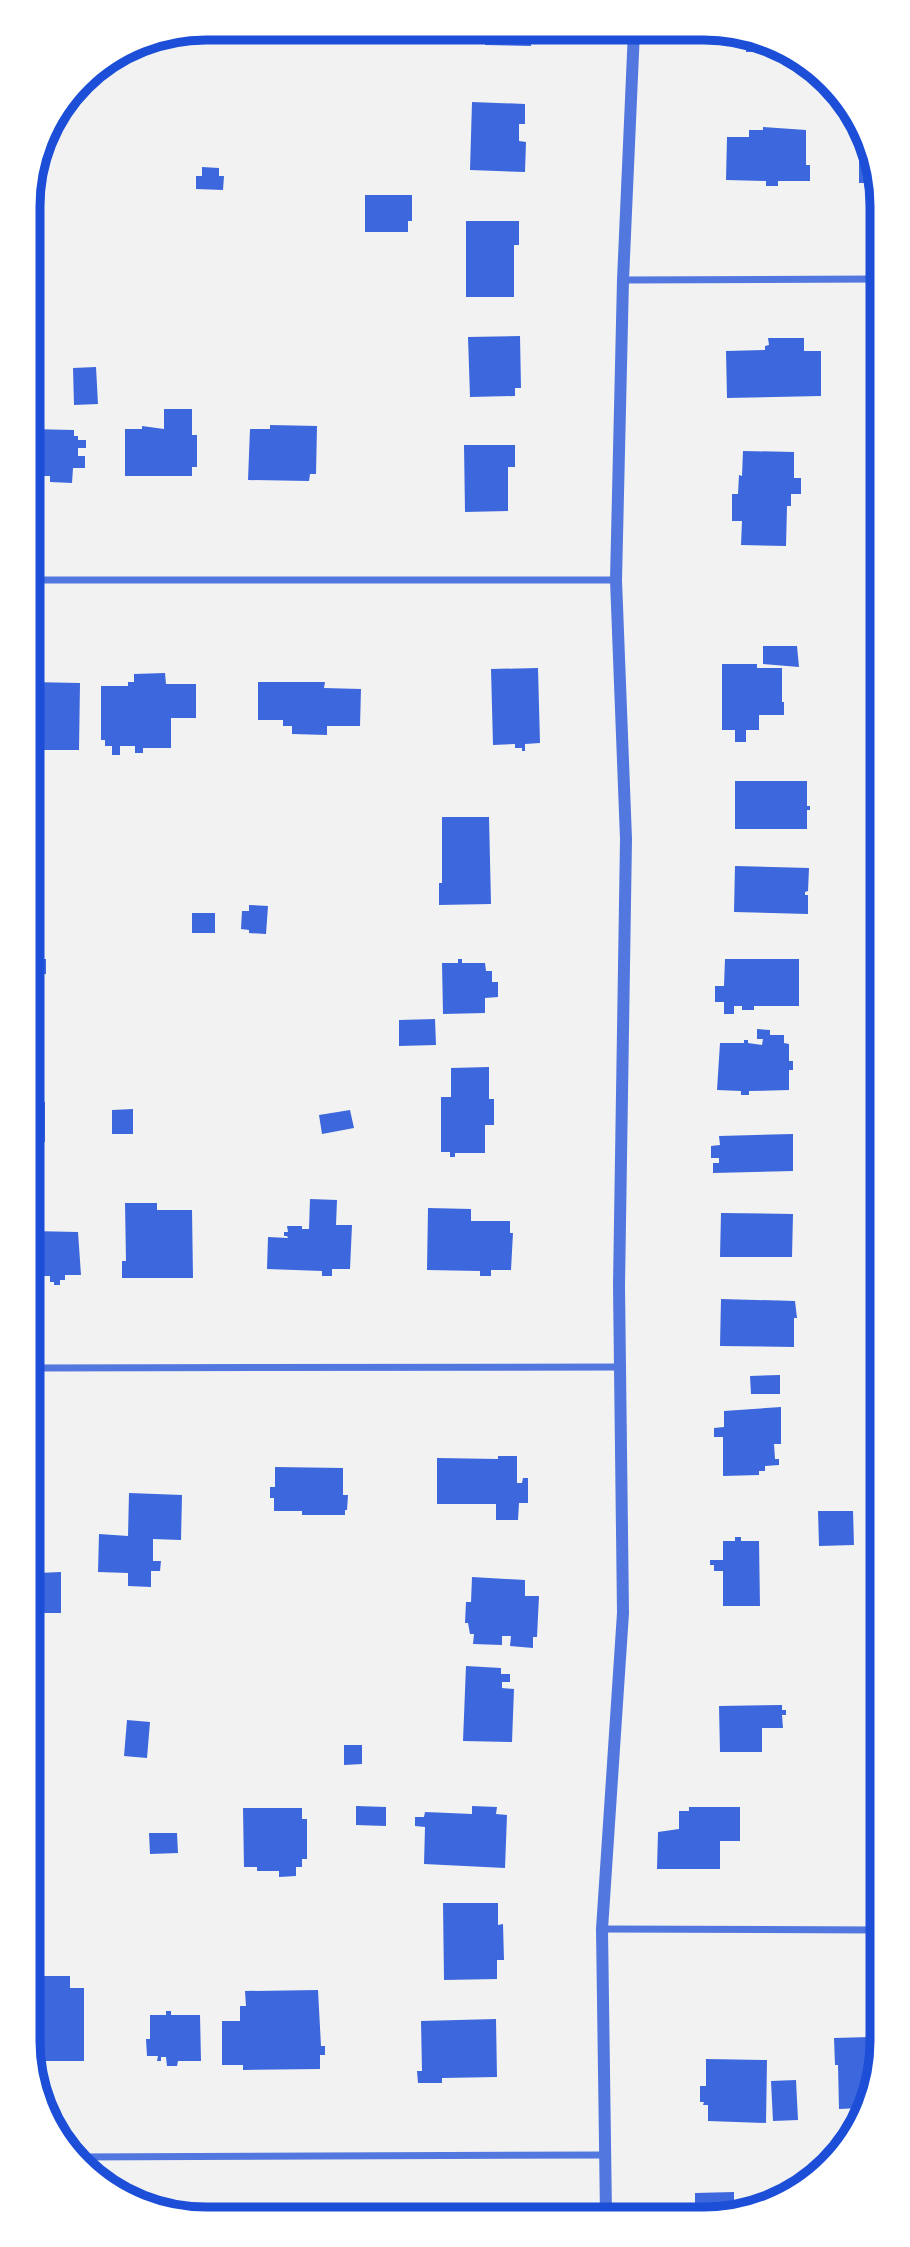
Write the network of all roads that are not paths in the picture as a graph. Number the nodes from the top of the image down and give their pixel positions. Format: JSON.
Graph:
{"nodes":[{"id":1,"x":634,"y":40,"type":"edge"},
{"id":2,"x":870,"y":279,"type":"edge"},
{"id":3,"x":623,"y":280,"type":"junction"},
{"id":4,"x":41,"y":580,"type":"edge"},
{"id":5,"x":615,"y":580,"type":"junction"},
{"id":6,"x":619,"y":1367,"type":"junction"},
{"id":7,"x":40,"y":1368,"type":"edge"},
{"id":8,"x":602,"y":1929,"type":"junction"},
{"id":9,"x":869,"y":1930,"type":"edge"},
{"id":10,"x":607,"y":2155,"type":"junction"},
{"id":11,"x":88,"y":2157,"type":"edge"},
{"id":12,"x":606,"y":2207,"type":"edge"}],
"edges":[{"from":1,"to":3,"type":"street"},
{"from":2,"to":3,"type":"street"},
{"from":3,"to":5,"type":"street"},
{"from":4,"to":5,"type":"street"},
{"from":5,"to":6,"type":"street"},
{"from":6,"to":7,"type":"street"},
{"from":6,"to":8,"type":"street"},
{"from":8,"to":9,"type":"street"},
{"from":8,"to":10,"type":"street"},
{"from":10,"to":11,"type":"street"},
{"from":10,"to":12,"type":"street"}]}
